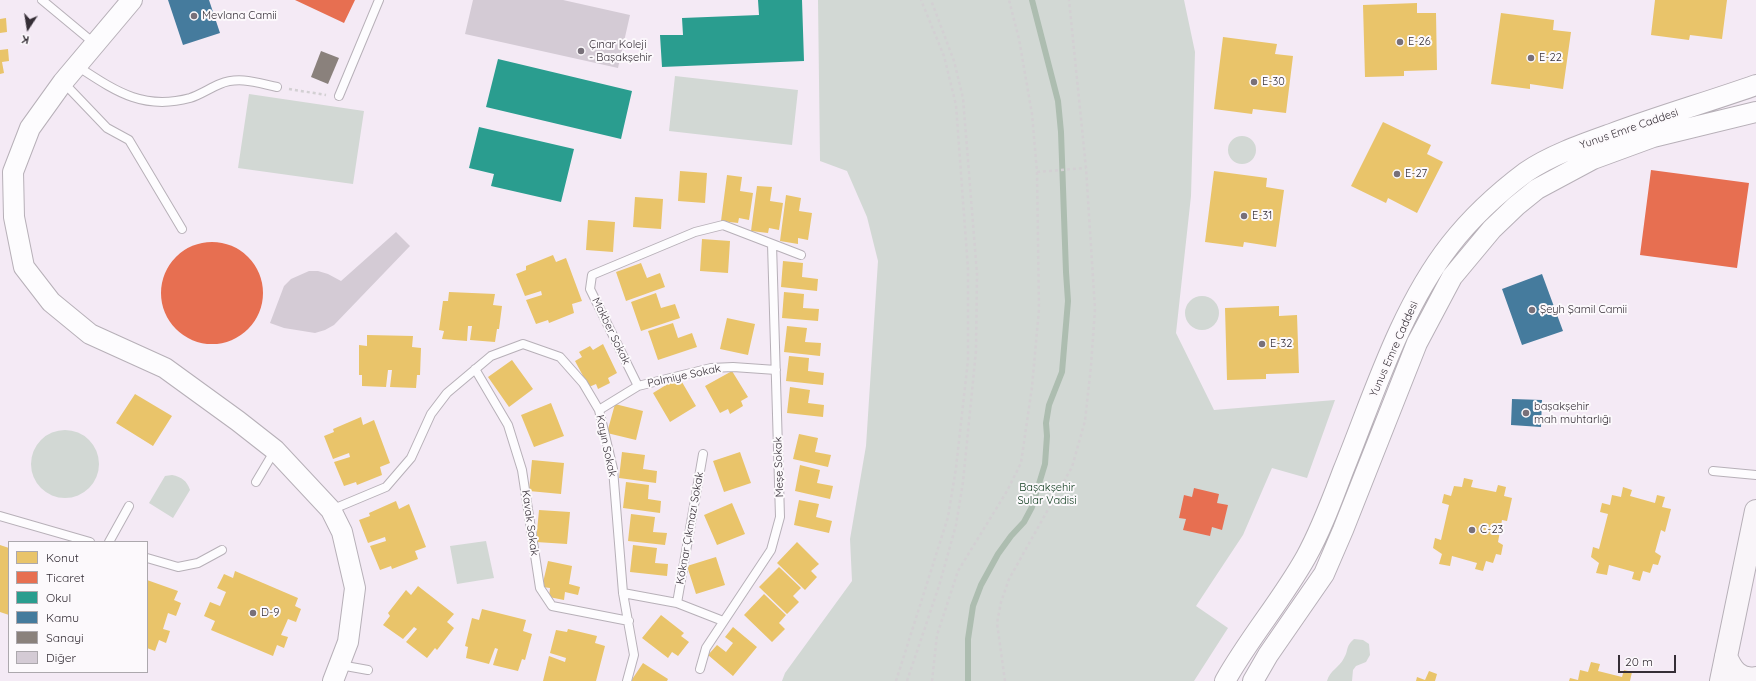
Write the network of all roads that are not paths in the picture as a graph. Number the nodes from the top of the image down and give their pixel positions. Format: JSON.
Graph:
{"nodes":[{"id":1,"x":42,"y":0,"type":"edge"},
{"id":2,"x":132,"y":0,"type":"edge"},
{"id":3,"x":379,"y":0,"type":"edge"},
{"id":4,"x":95,"y":44,"type":"junction"},
{"id":5,"x":77,"y":66,"type":"junction"},
{"id":6,"x":63,"y":82,"type":"junction"},
{"id":7,"x":1756,"y":85,"type":"edge"},
{"id":8,"x":277,"y":87,"type":"road end"},
{"id":9,"x":339,"y":96,"type":"road end"},
{"id":10,"x":1756,"y":112,"type":"edge"},
{"id":11,"x":182,"y":229,"type":"dead end"},
{"id":12,"x":772,"y":244,"type":"junction"},
{"id":13,"x":801,"y":255,"type":"dead end"},
{"id":14,"x":475,"y":368,"type":"junction"},
{"id":15,"x":776,"y":370,"type":"junction"},
{"id":16,"x":638,"y":386,"type":"junction"},
{"id":17,"x":599,"y":410,"type":"junction"},
{"id":18,"x":275,"y":450,"type":"junction"},
{"id":19,"x":703,"y":454,"type":"dead end"},
{"id":20,"x":1713,"y":470,"type":"dead end"},
{"id":21,"x":1756,"y":476,"type":"edge"},
{"id":22,"x":256,"y":482,"type":"dead end"},
{"id":23,"x":129,"y":506,"type":"dead end"},
{"id":24,"x":331,"y":510,"type":"junction"},
{"id":25,"x":1756,"y":511,"type":"edge"},
{"id":26,"x":0,"y":516,"type":"edge"},
{"id":27,"x":87,"y":541,"type":"edge"},
{"id":28,"x":110,"y":541,"type":"edge"},
{"id":29,"x":222,"y":550,"type":"dead end"},
{"id":30,"x":148,"y":558,"type":"edge"},
{"id":31,"x":623,"y":593,"type":"junction"},
{"id":32,"x":677,"y":603,"type":"junction"},
{"id":33,"x":629,"y":621,"type":"junction"},
{"id":34,"x":723,"y":621,"type":"junction"},
{"id":35,"x":1726,"y":656,"type":"junction"},
{"id":36,"x":700,"y":669,"type":"dead end"},
{"id":37,"x":368,"y":670,"type":"dead end"},
{"id":38,"x":336,"y":673,"type":"edge"},
{"id":39,"x":1756,"y":678,"type":"edge"},
{"id":40,"x":626,"y":681,"type":"edge"},
{"id":41,"x":1225,"y":681,"type":"edge"},
{"id":42,"x":1253,"y":681,"type":"edge"},
{"id":43,"x":1721,"y":681,"type":"edge"}],
"edges":[{"from":1,"to":4,"type":"lane"},
{"from":2,"to":4,"type":"street"},
{"from":3,"to":9,"type":"lane"},
{"from":4,"to":5,"type":"street"},
{"from":5,"to":6,"type":"street"},
{"from":5,"to":8,"type":"lane"},
{"from":6,"to":11,"type":"lane"},
{"from":6,"to":18,"type":"street"},
{"from":7,"to":41,"type":"street","name":"Yunus Emre Caddesi"},
{"from":10,"to":42,"type":"street","name":"Yunus Emre Caddesi"},
{"from":12,"to":13,"type":"lane"},
{"from":12,"to":15,"type":"lane","name":"Meşe Sokak"},
{"from":12,"to":16,"type":"lane","name":"Makber Sokak"},
{"from":14,"to":17,"type":"lane","name":"Kayın Sokak"},
{"from":14,"to":24,"type":"lane","name":"Kayın Sokak"},
{"from":14,"to":33,"type":"lane","name":"Kavak Sokak"},
{"from":15,"to":16,"type":"lane","name":"Palmiye Sokak"},
{"from":15,"to":34,"type":"lane","name":"Meşe Sokak"},
{"from":16,"to":17,"type":"lane","name":"Palmiye Sokak"},
{"from":17,"to":31,"type":"lane","name":"Kayın Sokak"},
{"from":18,"to":22,"type":"lane"},
{"from":18,"to":24,"type":"street"},
{"from":19,"to":32,"type":"lane","name":"Köknar Çıkmazı Sokak"},
{"from":20,"to":21,"type":"lane"},
{"from":23,"to":28,"type":"lane"},
{"from":24,"to":38,"type":"street"},
{"from":25,"to":35,"type":"main road"},
{"from":26,"to":27,"type":"lane"},
{"from":29,"to":30,"type":"lane"},
{"from":31,"to":32,"type":"lane"},
{"from":31,"to":33,"type":"lane","name":"Kayın Sokak"},
{"from":32,"to":34,"type":"lane"},
{"from":33,"to":40,"type":"lane","name":"Kayın Sokak"},
{"from":34,"to":36,"type":"lane","name":"Meşe Sokak"},
{"from":35,"to":39,"type":"main road"},
{"from":35,"to":43,"type":"main road"},
{"from":37,"to":38,"type":"lane"}]}
